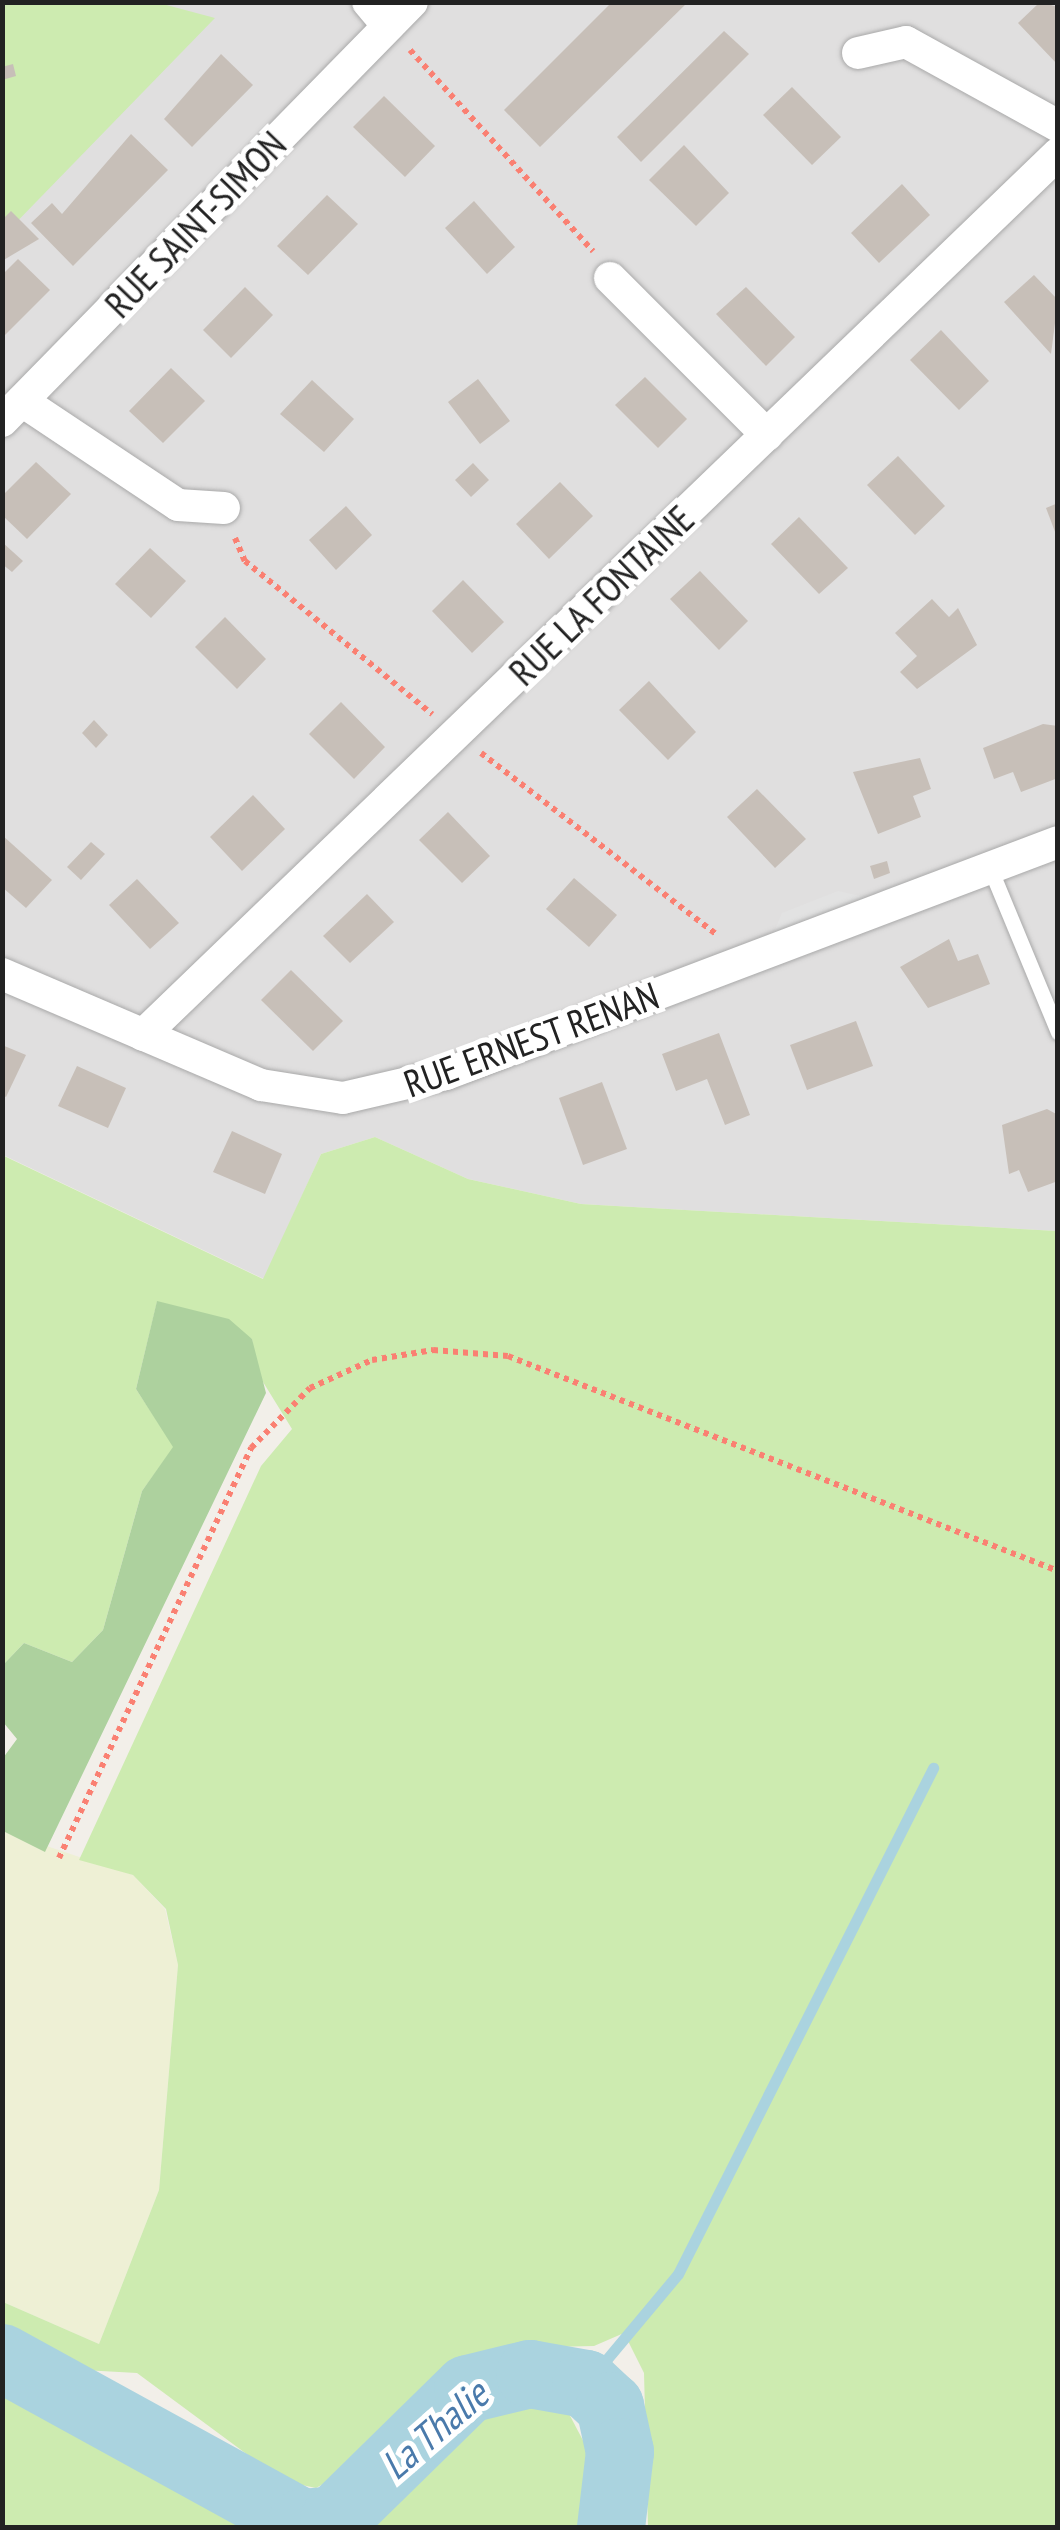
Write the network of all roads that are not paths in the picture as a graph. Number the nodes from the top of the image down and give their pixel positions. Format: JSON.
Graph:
{"nodes":[{"id":1,"x":412,"y":2,"type":"edge"},
{"id":2,"x":378,"y":14,"type":"edge"},
{"id":3,"x":858,"y":52,"type":"dead end"},
{"id":4,"x":1058,"y":126,"type":"edge"},
{"id":5,"x":1058,"y":154,"type":"edge"},
{"id":6,"x":610,"y":278,"type":"road end"},
{"id":7,"x":12,"y":411,"type":"edge"},
{"id":8,"x":767,"y":435,"type":"junction"},
{"id":9,"x":224,"y":508,"type":"dead end"},
{"id":10,"x":1058,"y":842,"type":"edge"},
{"id":11,"x":990,"y":868,"type":"junction"},
{"id":12,"x":2,"y":974,"type":"edge"},
{"id":13,"x":1058,"y":1032,"type":"edge"},
{"id":14,"x":143,"y":1035,"type":"junction"}],
"edges":[{"from":1,"to":2,"type":"street","name":"RUE SAINT-SIMON"},
{"from":2,"to":7,"type":"street","name":"RUE SAINT-SIMON"},
{"from":3,"to":4,"type":"street"},
{"from":5,"to":8,"type":"street","name":"RUE LA FONTAINE"},
{"from":6,"to":8,"type":"street"},
{"from":7,"to":9,"type":"street"},
{"from":8,"to":14,"type":"street","name":"RUE LA FONTAINE"},
{"from":10,"to":11,"type":"street","name":"RUE ERNEST RENAN"},
{"from":11,"to":13,"type":"lane"},
{"from":11,"to":14,"type":"street","name":"RUE ERNEST RENAN"},
{"from":12,"to":14,"type":"street","name":"RUE ERNEST RENAN"}]}
